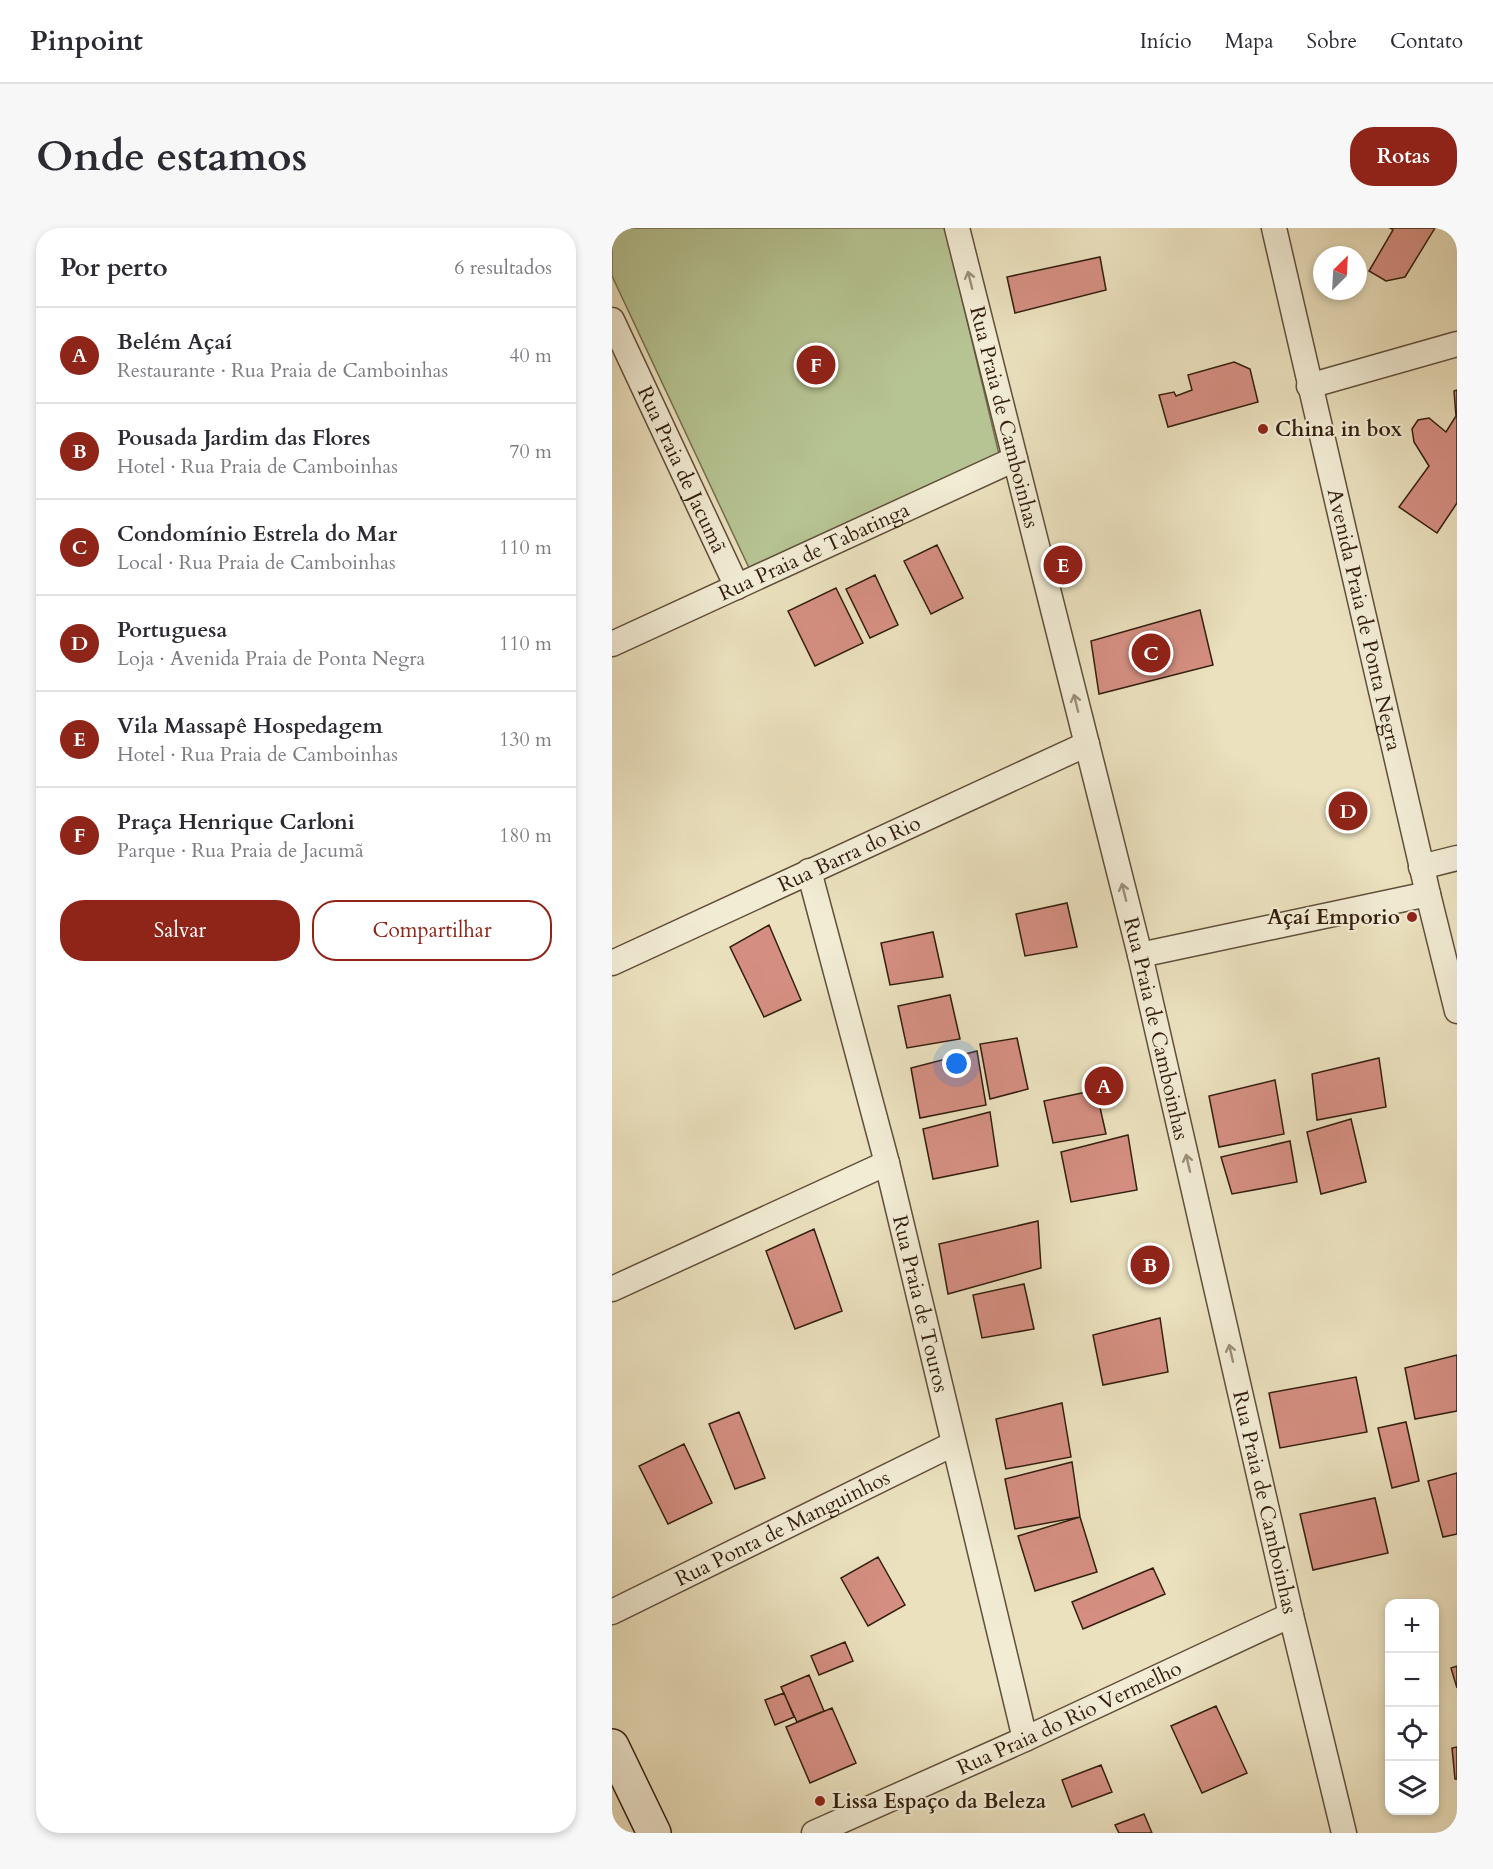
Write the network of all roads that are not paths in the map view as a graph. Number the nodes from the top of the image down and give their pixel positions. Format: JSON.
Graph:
{"nodes":[{"id":1,"x":957,"y":228,"type":"edge"},
{"id":2,"x":1274,"y":228,"type":"edge"},
{"id":3,"x":613,"y":322,"type":"edge"},
{"id":4,"x":1457,"y":344,"type":"edge"},
{"id":5,"x":1309,"y":386,"type":"junction"},
{"id":6,"x":1015,"y":459,"type":"junction"},
{"id":7,"x":737,"y":587,"type":"junction"},
{"id":8,"x":612,"y":644,"type":"edge"},
{"id":9,"x":1087,"y":744,"type":"junction"},
{"id":10,"x":1457,"y":858,"type":"edge"},
{"id":11,"x":1421,"y":867,"type":"junction"},
{"id":12,"x":809,"y":871,"type":"junction"},
{"id":13,"x":1428,"y":894,"type":"junction"},
{"id":14,"x":1140,"y":955,"type":"junction"},
{"id":15,"x":612,"y":963,"type":"edge"},
{"id":16,"x":1457,"y":1011,"type":"edge"},
{"id":17,"x":887,"y":1163,"type":"junction"},
{"id":18,"x":612,"y":1289,"type":"edge"},
{"id":19,"x":953,"y":1444,"type":"junction"},
{"id":20,"x":612,"y":1612,"type":"edge"},
{"id":21,"x":1291,"y":1615,"type":"junction"},
{"id":22,"x":1025,"y":1739,"type":"junction"},
{"id":23,"x":614,"y":1756,"type":"edge"},
{"id":24,"x":654,"y":1833,"type":"edge"},
{"id":25,"x":814,"y":1833,"type":"edge"},
{"id":26,"x":1344,"y":1833,"type":"edge"}],
"edges":[{"from":6,"to":1,"type":"street","name":"Rua Praia de Camboinhas","one_way":true},
{"from":2,"to":5,"type":"street","name":"Avenida Praia de Ponta Negra"},
{"from":3,"to":7,"type":"street","name":"Rua Praia de Jacumã"},
{"from":4,"to":5,"type":"street"},
{"from":5,"to":11,"type":"street","name":"Avenida Praia de Ponta Negra"},
{"from":6,"to":7,"type":"street","name":"Rua Praia de Tabatinga"},
{"from":9,"to":6,"type":"street","name":"Rua Praia de Camboinhas","one_way":true},
{"from":7,"to":8,"type":"street","name":"Rua Praia de Tabatinga"},
{"from":9,"to":12,"type":"street","name":"Rua Barra do Rio"},
{"from":14,"to":9,"type":"street","name":"Rua Praia de Camboinhas","one_way":true},
{"from":10,"to":11,"type":"street"},
{"from":11,"to":13,"type":"street","name":"Avenida Praia de Ponta Negra"},
{"from":12,"to":15,"type":"street","name":"Rua Barra do Rio"},
{"from":12,"to":17,"type":"street","name":"Rua Praia de Touros"},
{"from":13,"to":14,"type":"street"},
{"from":13,"to":16,"type":"street","name":"Avenida Praia de Ponta Negra"},
{"from":21,"to":14,"type":"street","name":"Rua Praia de Camboinhas","one_way":true},
{"from":17,"to":18,"type":"street"},
{"from":17,"to":19,"type":"street","name":"Rua Praia de Touros"},
{"from":19,"to":20,"type":"street","name":"Rua Ponta de Manguinhos"},
{"from":19,"to":22,"type":"street","name":"Rua Praia de Touros"},
{"from":21,"to":22,"type":"street","name":"Rua Praia do Rio Vermelho"},
{"from":21,"to":26,"type":"street","name":"Rua Praia de Camboinhas"},
{"from":22,"to":25,"type":"street","name":"Rua Praia do Rio Vermelho"},
{"from":23,"to":24,"type":"main road"}]}
